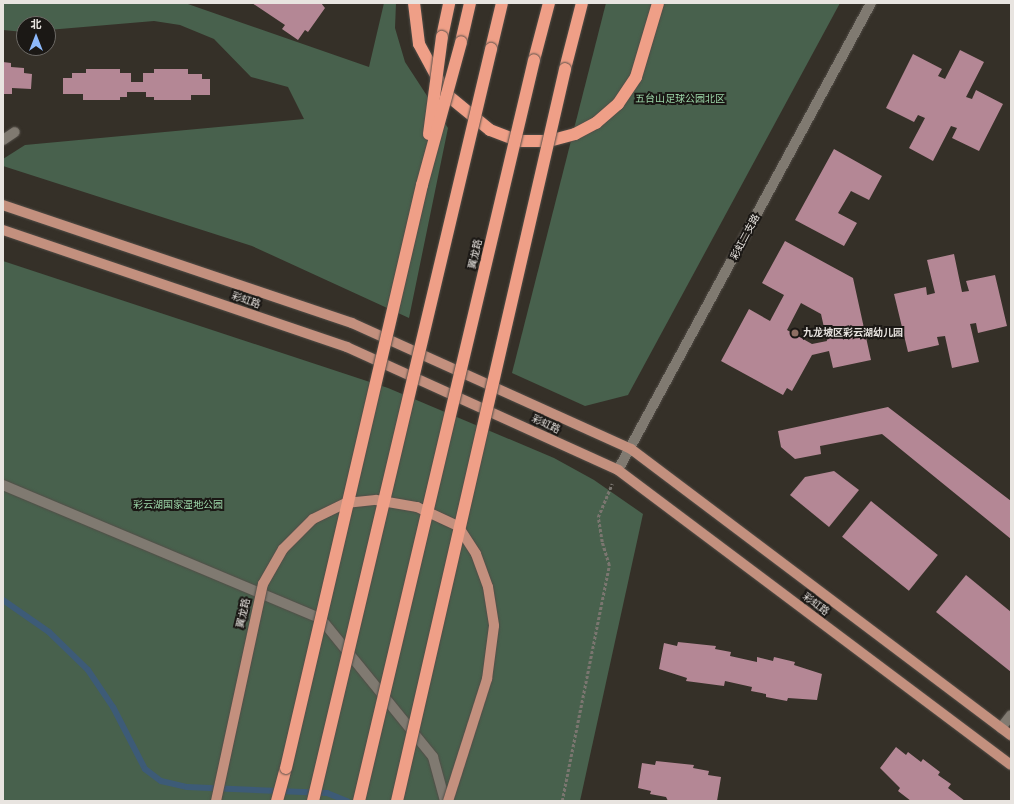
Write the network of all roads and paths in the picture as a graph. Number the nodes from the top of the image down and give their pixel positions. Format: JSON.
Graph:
{"nodes":[{"id":1,"x":414,"y":3,"type":"edge"},
{"id":2,"x":450,"y":3,"type":"edge"},
{"id":3,"x":470,"y":3,"type":"edge"},
{"id":4,"x":502,"y":3,"type":"edge"},
{"id":5,"x":549,"y":3,"type":"edge"},
{"id":6,"x":582,"y":3,"type":"edge"},
{"id":7,"x":658,"y":3,"type":"edge"},
{"id":8,"x":871,"y":3,"type":"edge"},
{"id":9,"x":15,"y":132,"type":"dead end"},
{"id":10,"x":3,"y":140,"type":"edge"},
{"id":11,"x":422,"y":185,"type":"junction"},
{"id":12,"x":3,"y":205,"type":"edge"},
{"id":13,"x":3,"y":230,"type":"edge"},
{"id":14,"x":631,"y":449,"type":"junction"},
{"id":15,"x":618,"y":470,"type":"junction"},
{"id":16,"x":3,"y":485,"type":"edge"},
{"id":17,"x":1011,"y":715,"type":"edge"},
{"id":18,"x":1001,"y":728,"type":"junction"},
{"id":19,"x":1011,"y":735,"type":"edge"},
{"id":20,"x":1011,"y":765,"type":"edge"},
{"id":21,"x":318,"y":778,"type":"junction"},
{"id":22,"x":216,"y":801,"type":"edge"},
{"id":23,"x":277,"y":801,"type":"edge"},
{"id":24,"x":310,"y":801,"type":"edge"},
{"id":25,"x":313,"y":801,"type":"edge"},
{"id":26,"x":359,"y":801,"type":"edge"},
{"id":27,"x":397,"y":801,"type":"edge"},
{"id":28,"x":445,"y":801,"type":"edge"},
{"id":29,"x":448,"y":801,"type":"edge"},
{"id":30,"x":562,"y":801,"type":"edge"}],
"edges":[{"from":1,"to":7,"type":"highway"},
{"from":2,"to":11,"type":"highway","bridge":true},
{"from":3,"to":11,"type":"highway","bridge":true},
{"from":4,"to":21,"type":"highway","bridge":true},
{"from":5,"to":26,"type":"highway","name":"翼龙路","bridge":true},
{"from":6,"to":27,"type":"highway","bridge":true},
{"from":8,"to":14,"type":"street","name":"彩虹二支路"},
{"from":9,"to":10,"type":"street"},
{"from":11,"to":23,"type":"highway","bridge":true},
{"from":12,"to":14,"type":"main road","name":"彩虹路"},
{"from":13,"to":15,"type":"main road","name":"彩虹路"},
{"from":14,"to":15,"type":"street","name":"彩虹二支路"},
{"from":14,"to":18,"type":"main road","name":"彩虹路"},
{"from":15,"to":20,"type":"main road","name":"彩虹路"},
{"from":15,"to":30,"type":"path"},
{"from":16,"to":28,"type":"street"},
{"from":17,"to":18,"type":"street"},
{"from":18,"to":19,"type":"main road","name":"彩虹路"},
{"from":21,"to":24,"type":"highway","bridge":true},
{"from":21,"to":25,"type":"highway","bridge":true},
{"from":22,"to":29,"type":"main road","name":"翼龙路","bridge":true}]}
